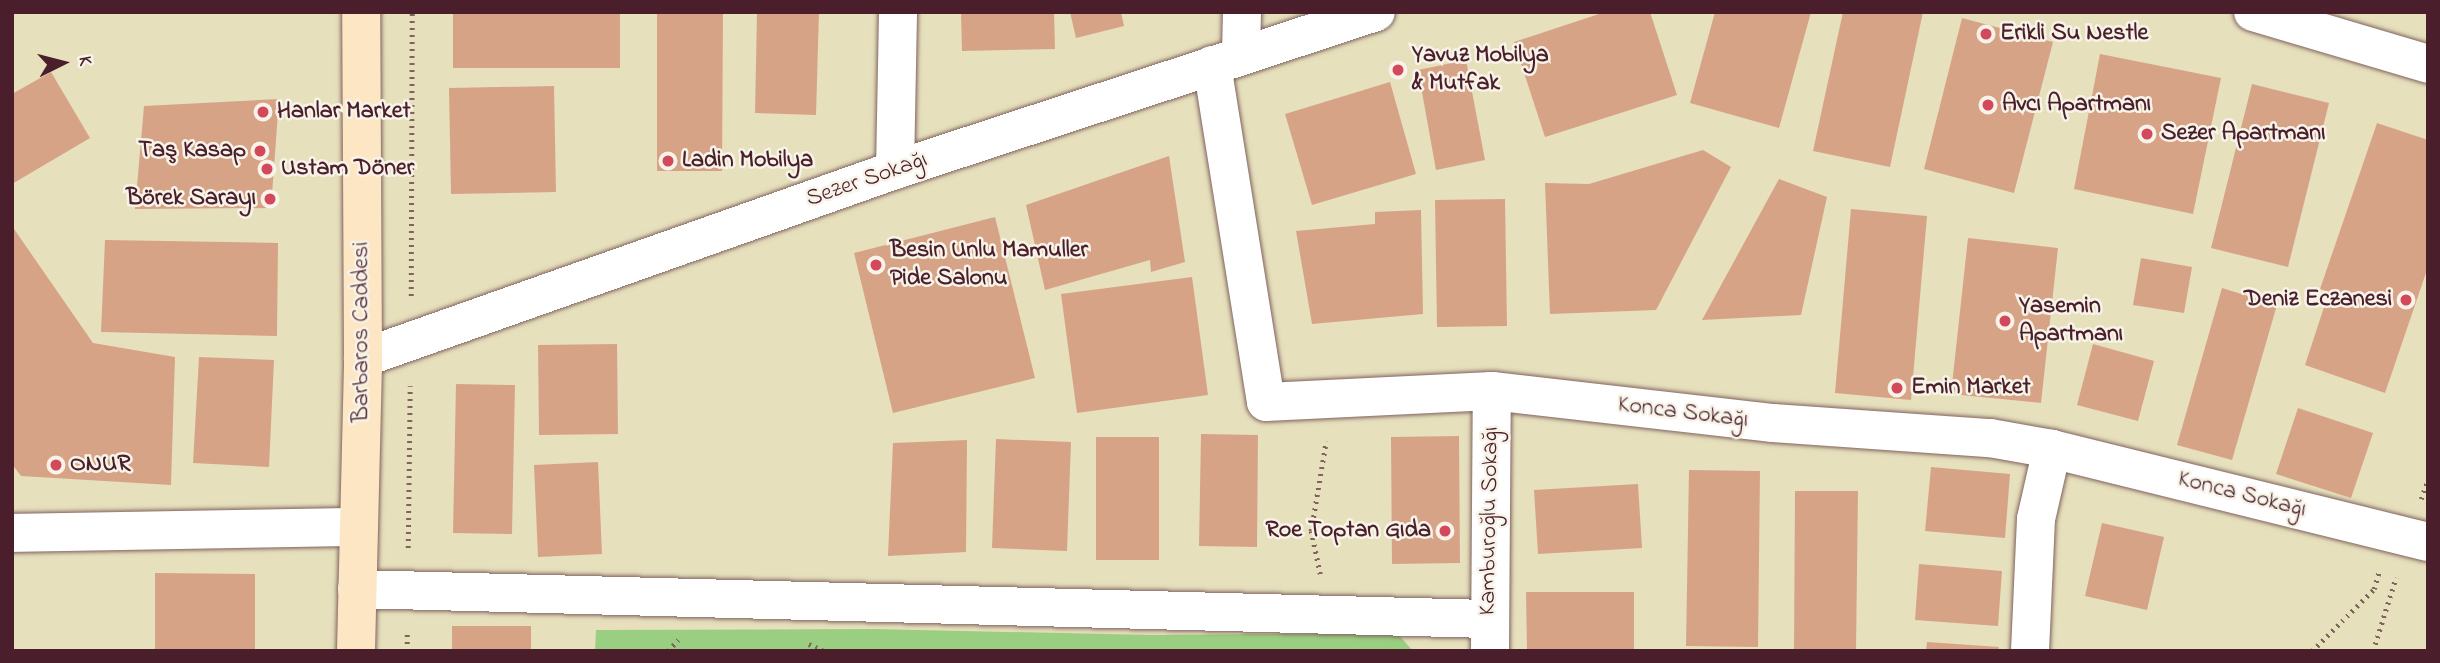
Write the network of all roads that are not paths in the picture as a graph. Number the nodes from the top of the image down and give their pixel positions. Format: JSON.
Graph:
{"nodes":[{"id":1,"x":361,"y":12,"type":"edge"},
{"id":2,"x":898,"y":12,"type":"edge"},
{"id":3,"x":1242,"y":12,"type":"edge"},
{"id":4,"x":1376,"y":12,"type":"edge"},
{"id":5,"x":2253,"y":12,"type":"edge"},
{"id":6,"x":1227,"y":60,"type":"junction"},
{"id":7,"x":2428,"y":64,"type":"edge"},
{"id":8,"x":895,"y":170,"type":"junction"},
{"id":9,"x":363,"y":358,"type":"junction"},
{"id":10,"x":1492,"y":391,"type":"junction"},
{"id":11,"x":2052,"y":449,"type":"junction"},
{"id":12,"x":359,"y":527,"type":"junction"},
{"id":13,"x":12,"y":533,"type":"edge"},
{"id":14,"x":2428,"y":542,"type":"edge"},
{"id":15,"x":357,"y":589,"type":"junction"},
{"id":16,"x":1489,"y":635,"type":"edge"},
{"id":17,"x":356,"y":651,"type":"edge"},
{"id":18,"x":2030,"y":651,"type":"edge"}],
"edges":[{"from":1,"to":9,"type":"street","name":"Barbaros Caddesi"},
{"from":2,"to":8,"type":"street"},
{"from":3,"to":6,"type":"street"},
{"from":4,"to":6,"type":"street","name":"Sezer Sokağı"},
{"from":5,"to":7,"type":"street"},
{"from":6,"to":8,"type":"street","name":"Sezer Sokağı"},
{"from":6,"to":10,"type":"street","name":"Konca Sokağı"},
{"from":8,"to":9,"type":"street","name":"Sezer Sokağı"},
{"from":9,"to":12,"type":"street","name":"Barbaros Caddesi"},
{"from":10,"to":11,"type":"street","name":"Konca Sokağı"},
{"from":10,"to":16,"type":"street","name":"Kamburoğlu Sokağı"},
{"from":11,"to":14,"type":"street","name":"Konca Sokağı"},
{"from":11,"to":18,"type":"street"},
{"from":12,"to":13,"type":"street"},
{"from":12,"to":15,"type":"street","name":"Barbaros Caddesi"},
{"from":15,"to":16,"type":"street"},
{"from":15,"to":17,"type":"street","name":"Barbaros Caddesi"}]}
